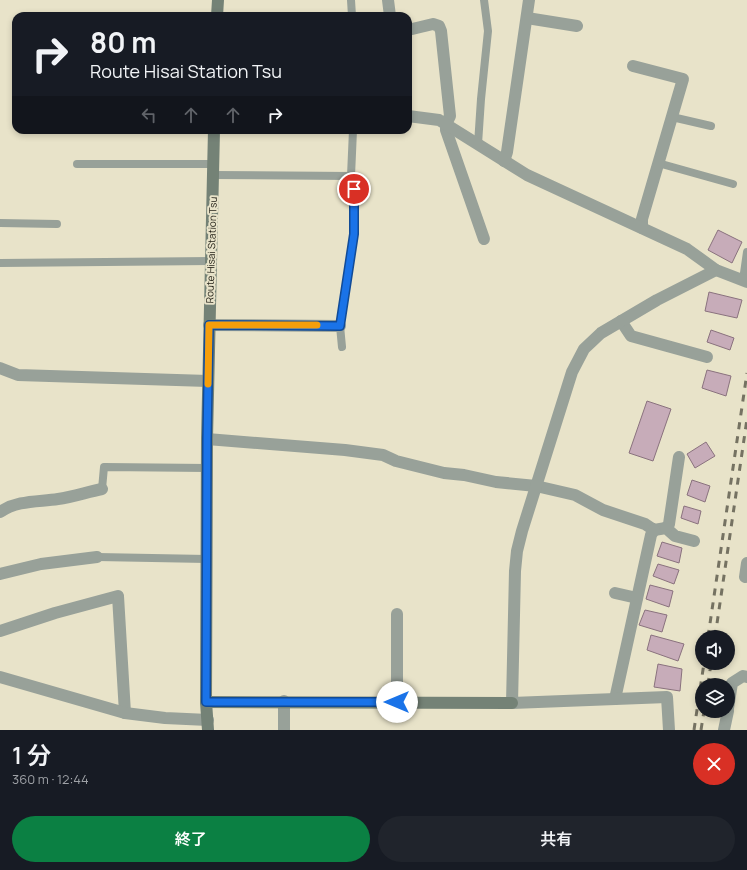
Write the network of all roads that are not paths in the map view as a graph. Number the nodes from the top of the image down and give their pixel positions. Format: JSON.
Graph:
{"nodes":[{"id":1,"x":218,"y":0,"type":"edge"},
{"id":2,"x":351,"y":0,"type":"edge"},
{"id":3,"x":388,"y":0,"type":"edge"},
{"id":4,"x":484,"y":0,"type":"edge"},
{"id":5,"x":529,"y":0,"type":"edge"},
{"id":6,"x":217,"y":12,"type":"edge"},
{"id":7,"x":352,"y":12,"type":"edge"},
{"id":8,"x":390,"y":12,"type":"edge"},
{"id":9,"x":527,"y":18,"type":"junction"},
{"id":10,"x":577,"y":26,"type":"dead end"},
{"id":11,"x":412,"y":29,"type":"edge"},
{"id":12,"x":633,"y":66,"type":"dead end"},
{"id":13,"x":412,"y":117,"type":"edge"},
{"id":14,"x":672,"y":117,"type":"junction"},
{"id":15,"x":446,"y":124,"type":"junction"},
{"id":16,"x":711,"y":126,"type":"dead end"},
{"id":17,"x":214,"y":134,"type":"edge"},
{"id":18,"x":353,"y":134,"type":"edge"},
{"id":19,"x":478,"y":144,"type":"junction"},
{"id":20,"x":504,"y":161,"type":"junction"},
{"id":21,"x":658,"y":163,"type":"junction"},
{"id":22,"x":78,"y":164,"type":"dead end"},
{"id":23,"x":213,"y":170,"type":"junction"},
{"id":24,"x":351,"y":176,"type":"junction"},
{"id":25,"x":733,"y":184,"type":"dead end"},
{"id":26,"x":0,"y":223,"type":"edge"},
{"id":27,"x":57,"y":224,"type":"dead end"},
{"id":28,"x":642,"y":228,"type":"junction"},
{"id":29,"x":484,"y":239,"type":"dead end"},
{"id":30,"x":747,"y":252,"type":"edge"},
{"id":31,"x":211,"y":261,"type":"junction"},
{"id":32,"x":0,"y":262,"type":"edge"},
{"id":33,"x":716,"y":270,"type":"junction"},
{"id":34,"x":745,"y":281,"type":"edge"},
{"id":35,"x":621,"y":321,"type":"junction"},
{"id":36,"x":209,"y":325,"type":"junction"},
{"id":37,"x":340,"y":326,"type":"junction"},
{"id":38,"x":342,"y":347,"type":"dead end"},
{"id":39,"x":707,"y":357,"type":"dead end"},
{"id":40,"x":0,"y":368,"type":"edge"},
{"id":41,"x":208,"y":380,"type":"junction"},
{"id":42,"x":207,"y":439,"type":"junction"},
{"id":43,"x":679,"y":457,"type":"dead end"},
{"id":44,"x":207,"y":468,"type":"junction"},
{"id":45,"x":536,"y":486,"type":"junction"},
{"id":46,"x":102,"y":489,"type":"joint"},
{"id":47,"x":0,"y":512,"type":"edge"},
{"id":48,"x":660,"y":529,"type":"junction"},
{"id":49,"x":694,"y":541,"type":"dead end"},
{"id":50,"x":97,"y":557,"type":"joint"},
{"id":51,"x":207,"y":558,"type":"junction"},
{"id":52,"x":747,"y":563,"type":"edge"},
{"id":53,"x":0,"y":574,"type":"edge"},
{"id":54,"x":745,"y":577,"type":"dead end"},
{"id":55,"x":615,"y":593,"type":"dead end"},
{"id":56,"x":637,"y":598,"type":"junction"},
{"id":57,"x":398,"y":614,"type":"dead end"},
{"id":58,"x":0,"y":631,"type":"edge"},
{"id":59,"x":0,"y":677,"type":"edge"},
{"id":60,"x":747,"y":677,"type":"edge"},
{"id":61,"x":735,"y":681,"type":"edge"},
{"id":62,"x":615,"y":699,"type":"junction"},
{"id":63,"x":284,"y":701,"type":"junction"},
{"id":64,"x":206,"y":702,"type":"junction"},
{"id":65,"x":397,"y":702,"type":"junction"},
{"id":66,"x":512,"y":703,"type":"junction"},
{"id":67,"x":125,"y":713,"type":"junction"},
{"id":68,"x":726,"y":718,"type":"edge"},
{"id":69,"x":208,"y":725,"type":"edge"},
{"id":70,"x":284,"y":730,"type":"edge"},
{"id":71,"x":669,"y":730,"type":"edge"},
{"id":72,"x":724,"y":730,"type":"edge"}],
"edges":[{"from":1,"to":6,"type":"main road"},
{"from":2,"to":7,"type":"lane"},
{"from":3,"to":8,"type":"street"},
{"from":4,"to":19,"type":"lane"},
{"from":5,"to":9,"type":"street"},
{"from":9,"to":10,"type":"street"},
{"from":9,"to":20,"type":"street"},
{"from":11,"to":15,"type":"street"},
{"from":12,"to":14,"type":"street"},
{"from":13,"to":15,"type":"street"},
{"from":14,"to":16,"type":"lane"},
{"from":14,"to":21,"type":"street"},
{"from":15,"to":19,"type":"street"},
{"from":15,"to":29,"type":"street"},
{"from":17,"to":23,"type":"main road","name":"Route Hisai Station Tsu"},
{"from":18,"to":24,"type":"lane"},
{"from":19,"to":20,"type":"street"},
{"from":20,"to":28,"type":"street"},
{"from":21,"to":25,"type":"lane"},
{"from":21,"to":28,"type":"street"},
{"from":22,"to":23,"type":"lane"},
{"from":23,"to":24,"type":"lane"},
{"from":23,"to":31,"type":"main road","name":"Route Hisai Station Tsu"},
{"from":24,"to":37,"type":"lane"},
{"from":26,"to":27,"type":"lane"},
{"from":28,"to":33,"type":"street"},
{"from":30,"to":34,"type":"lane"},
{"from":31,"to":32,"type":"lane"},
{"from":31,"to":36,"type":"main road","name":"Route Hisai Station Tsu"},
{"from":33,"to":34,"type":"street"},
{"from":33,"to":35,"type":"street"},
{"from":35,"to":39,"type":"street"},
{"from":35,"to":45,"type":"street"},
{"from":36,"to":37,"type":"street"},
{"from":36,"to":41,"type":"main road","name":"Route Hisai Station Tsu"},
{"from":37,"to":38,"type":"lane"},
{"from":40,"to":41,"type":"street"},
{"from":41,"to":42,"type":"main road","name":"Route Hisai Station Tsu"},
{"from":42,"to":44,"type":"main road","name":"Route Hisai Station Tsu"},
{"from":42,"to":45,"type":"street"},
{"from":43,"to":48,"type":"street"},
{"from":44,"to":46,"type":"lane"},
{"from":44,"to":51,"type":"main road","name":"Route Hisai Station Tsu"},
{"from":45,"to":48,"type":"street"},
{"from":45,"to":66,"type":"street"},
{"from":46,"to":47,"type":"street"},
{"from":48,"to":49,"type":"street"},
{"from":48,"to":56,"type":"street"},
{"from":50,"to":51,"type":"lane"},
{"from":50,"to":53,"type":"street"},
{"from":51,"to":64,"type":"main road","name":"Route Hisai Station Tsu"},
{"from":52,"to":54,"type":"street"},
{"from":55,"to":56,"type":"street"},
{"from":56,"to":62,"type":"street"},
{"from":57,"to":65,"type":"street"},
{"from":58,"to":67,"type":"street"},
{"from":59,"to":67,"type":"street"},
{"from":60,"to":61,"type":"street"},
{"from":62,"to":66,"type":"street"},
{"from":62,"to":71,"type":"street"},
{"from":63,"to":64,"type":"main road"},
{"from":63,"to":65,"type":"main road"},
{"from":63,"to":70,"type":"street"},
{"from":64,"to":69,"type":"main road","name":"Route Hisai Station Tsu"},
{"from":65,"to":66,"type":"main road"},
{"from":67,"to":69,"type":"street"},
{"from":68,"to":72,"type":"street"}]}
